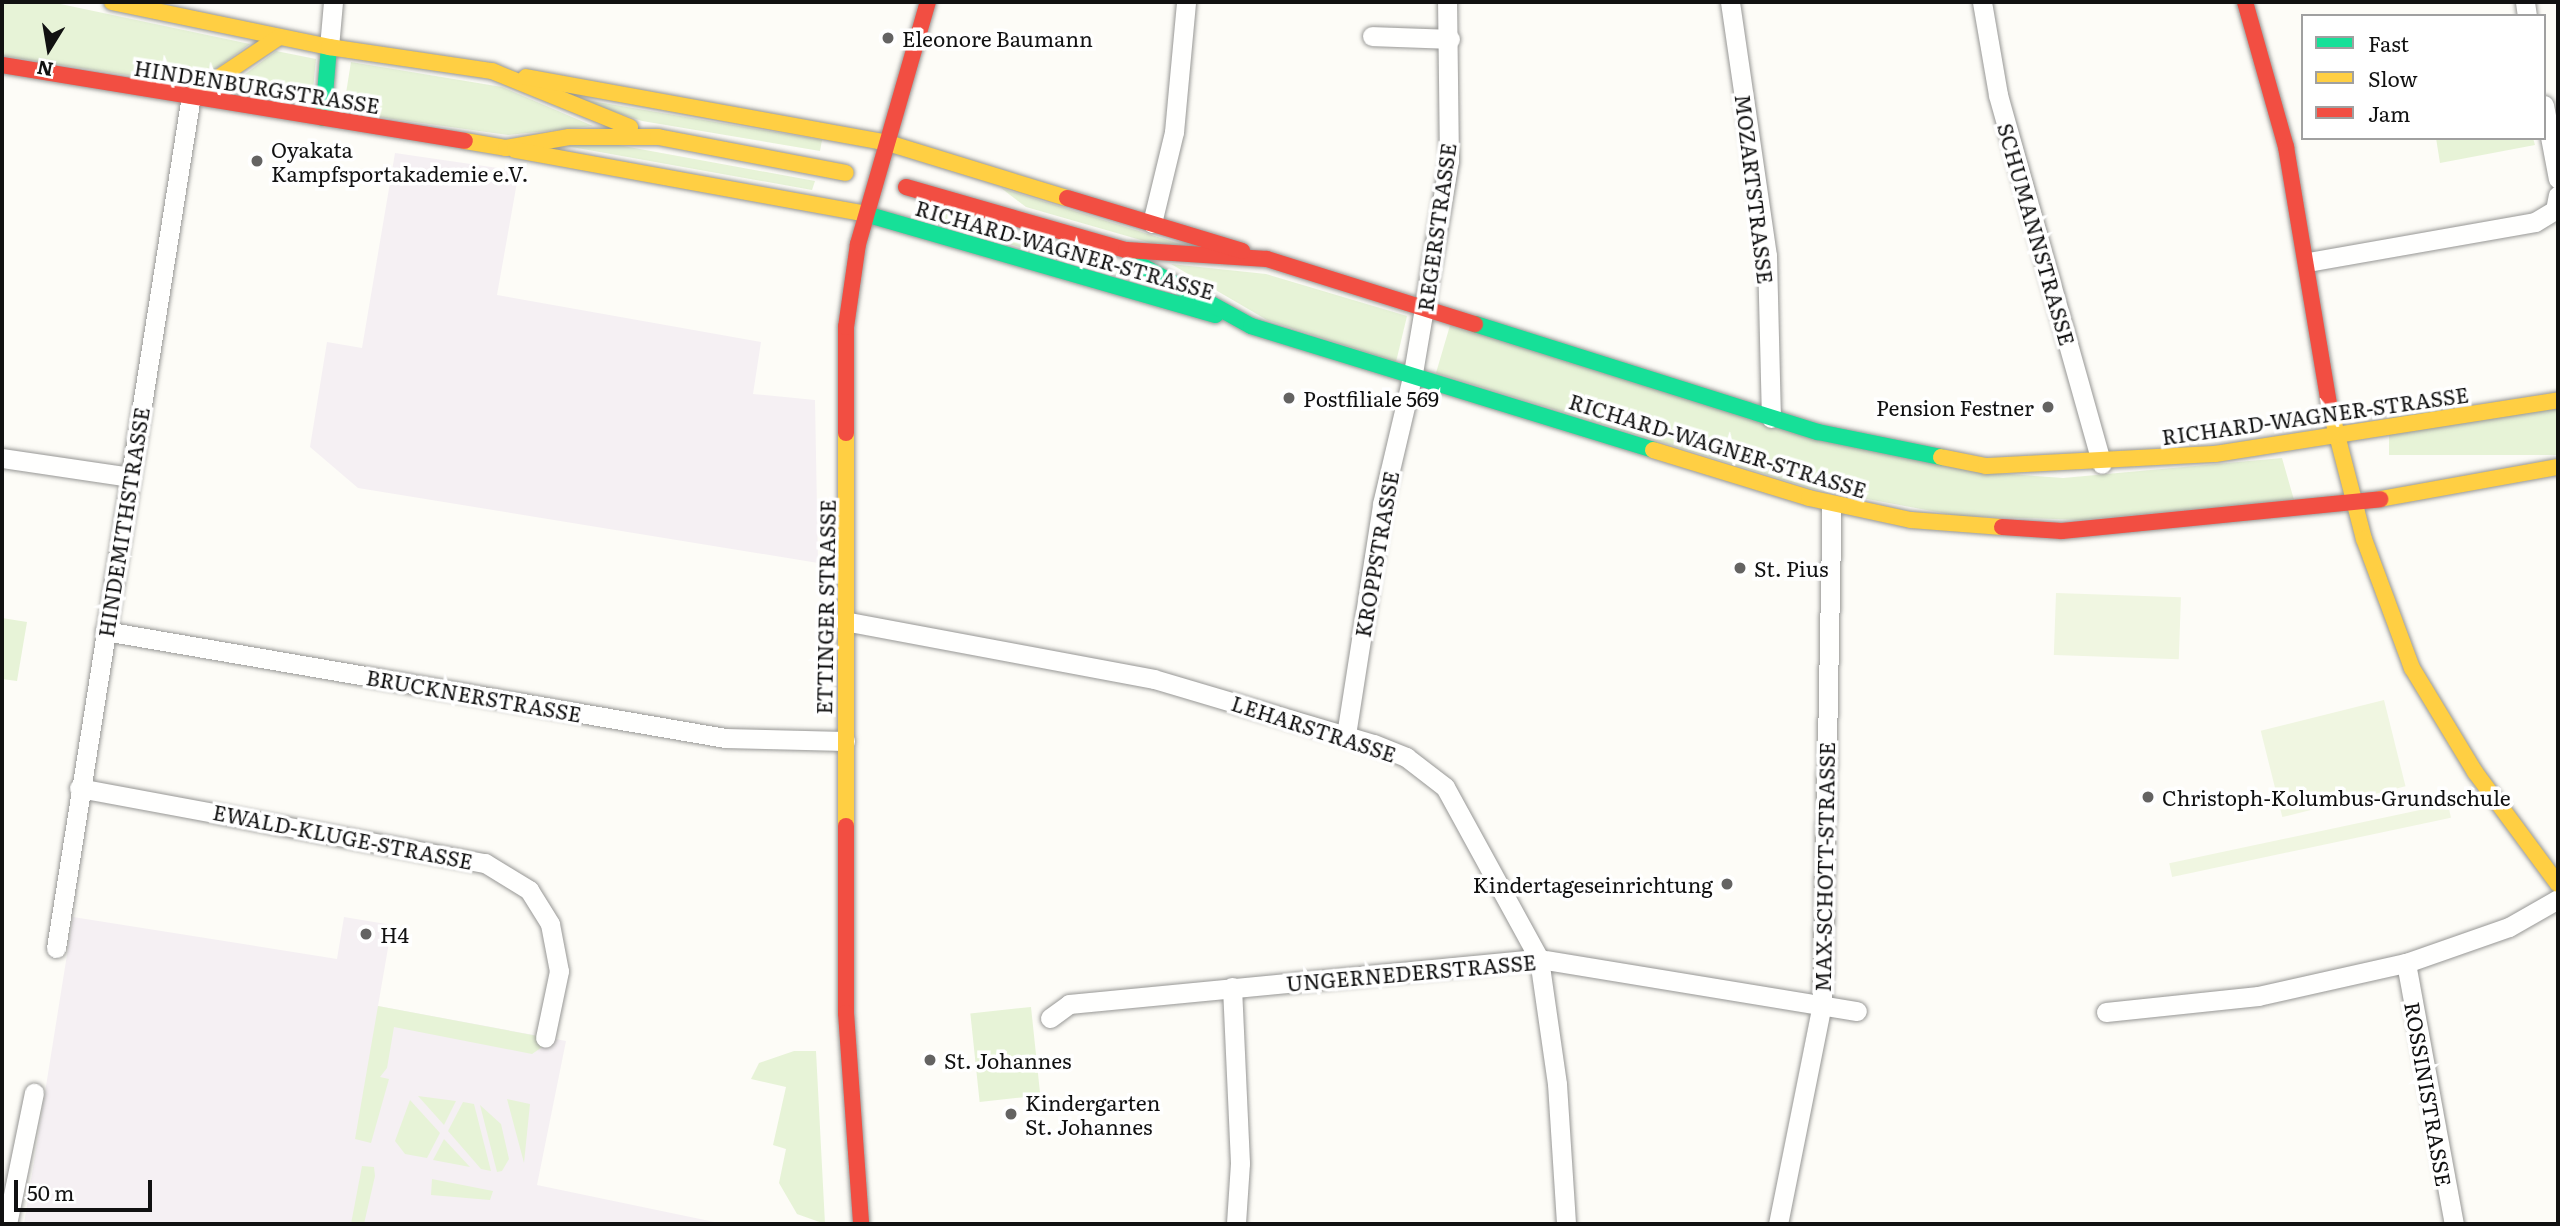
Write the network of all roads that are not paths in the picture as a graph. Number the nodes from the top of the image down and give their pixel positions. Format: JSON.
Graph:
{"nodes":[{"id":1,"x":113,"y":2,"type":"edge"},
{"id":2,"x":333,"y":2,"type":"edge"},
{"id":3,"x":928,"y":2,"type":"edge"},
{"id":4,"x":1186,"y":2,"type":"edge"},
{"id":5,"x":1447,"y":2,"type":"edge"},
{"id":6,"x":1730,"y":2,"type":"edge"},
{"id":7,"x":1982,"y":2,"type":"edge"},
{"id":8,"x":2245,"y":2,"type":"edge"},
{"id":9,"x":1372,"y":36,"type":"dead end"},
{"id":10,"x":279,"y":37,"type":"junction"},
{"id":11,"x":1450,"y":39,"type":"junction"},
{"id":12,"x":329,"y":47,"type":"junction"},
{"id":13,"x":2,"y":65,"type":"edge"},
{"id":14,"x":492,"y":71,"type":"junction"},
{"id":15,"x":191,"y":96,"type":"junction"},
{"id":16,"x":2546,"y":116,"type":"edge"},
{"id":17,"x":323,"y":118,"type":"junction"},
{"id":18,"x":658,"y":137,"type":"junction"},
{"id":19,"x":888,"y":142,"type":"junction"},
{"id":20,"x":506,"y":148,"type":"junction"},
{"id":21,"x":846,"y":173,"type":"dead end"},
{"id":22,"x":2558,"y":179,"type":"edge"},
{"id":23,"x":906,"y":187,"type":"dead end"},
{"id":24,"x":2558,"y":195,"type":"edge"},
{"id":25,"x":867,"y":214,"type":"junction"},
{"id":26,"x":1152,"y":223,"type":"junction"},
{"id":27,"x":1082,"y":240,"type":"junction"},
{"id":28,"x":1268,"y":259,"type":"junction"},
{"id":29,"x":2308,"y":262,"type":"junction"},
{"id":30,"x":1424,"y":309,"type":"junction"},
{"id":31,"x":1251,"y":326,"type":"junction"},
{"id":32,"x":1413,"y":373,"type":"junction"},
{"id":33,"x":2558,"y":400,"type":"edge"},
{"id":34,"x":1771,"y":418,"type":"junction"},
{"id":35,"x":2335,"y":438,"type":"junction"},
{"id":36,"x":2,"y":458,"type":"edge"},
{"id":37,"x":2102,"y":464,"type":"junction"},
{"id":38,"x":2558,"y":467,"type":"edge"},
{"id":39,"x":130,"y":477,"type":"junction"},
{"id":40,"x":2352,"y":504,"type":"junction"},
{"id":41,"x":1832,"y":505,"type":"junction"},
{"id":42,"x":844,"y":621,"type":"junction"},
{"id":43,"x":105,"y":631,"type":"junction"},
{"id":44,"x":1346,"y":735,"type":"junction"},
{"id":45,"x":845,"y":741,"type":"junction"},
{"id":46,"x":79,"y":788,"type":"junction"},
{"id":47,"x":2558,"y":884,"type":"edge"},
{"id":48,"x":2558,"y":899,"type":"edge"},
{"id":49,"x":56,"y":948,"type":"dead end"},
{"id":50,"x":1539,"y":959,"type":"junction"},
{"id":51,"x":2406,"y":963,"type":"junction"},
{"id":52,"x":1232,"y":987,"type":"junction"},
{"id":53,"x":1822,"y":1004,"type":"junction"},
{"id":54,"x":1857,"y":1011,"type":"dead end"},
{"id":55,"x":2106,"y":1012,"type":"dead end"},
{"id":56,"x":1050,"y":1018,"type":"dead end"},
{"id":57,"x":545,"y":1038,"type":"dead end"},
{"id":58,"x":34,"y":1093,"type":"dead end"},
{"id":59,"x":7,"y":1224,"type":"edge"},
{"id":60,"x":861,"y":1224,"type":"edge"},
{"id":61,"x":1236,"y":1224,"type":"edge"},
{"id":62,"x":1566,"y":1224,"type":"edge"},
{"id":63,"x":1778,"y":1224,"type":"edge"},
{"id":64,"x":2454,"y":1224,"type":"edge"}],
"edges":[{"from":1,"to":10,"type":"main road","name":"HINDENBURGSTRASSE"},
{"from":2,"to":12,"type":"street"},
{"from":3,"to":19,"type":"main road","name":"ETTINGER STRASSE"},
{"from":4,"to":26,"type":"street"},
{"from":5,"to":11,"type":"street","name":"REGERSTRASSE"},
{"from":6,"to":34,"type":"street","name":"MOZARTSTRASSE"},
{"from":7,"to":37,"type":"street","name":"SCHUMANNSTRASSE"},
{"from":8,"to":29,"type":"main road"},
{"from":9,"to":11,"type":"street"},
{"from":10,"to":12,"type":"main road","name":"HINDENBURGSTRASSE"},
{"from":10,"to":15,"type":"main road"},
{"from":11,"to":30,"type":"street","name":"REGERSTRASSE"},
{"from":12,"to":14,"type":"main road","name":"HINDENBURGSTRASSE"},
{"from":12,"to":17,"type":"main road"},
{"from":13,"to":15,"type":"main road","name":"HINDENBURGSTRASSE"},
{"from":14,"to":18,"type":"main road","name":"HINDENBURGSTRASSE"},
{"from":14,"to":19,"type":"main road","name":"HINDENBURGSTRASSE"},
{"from":15,"to":17,"type":"main road","name":"HINDENBURGSTRASSE"},
{"from":15,"to":39,"type":"street","name":"HINDEMITHSTRASSE"},
{"from":16,"to":22,"type":"street"},
{"from":17,"to":20,"type":"main road","name":"HINDENBURGSTRASSE"},
{"from":18,"to":20,"type":"main road","name":"HINDENBURGSTRASSE"},
{"from":18,"to":21,"type":"main road","name":"HINDENBURGSTRASSE"},
{"from":19,"to":25,"type":"main road","name":"ETTINGER STRASSE"},
{"from":19,"to":26,"type":"main road","name":"RICHARD-WAGNER-STRASSE"},
{"from":20,"to":25,"type":"main road","name":"HINDENBURGSTRASSE"},
{"from":23,"to":27,"type":"main road","name":"RICHARD-WAGNER-STRASSE"},
{"from":24,"to":29,"type":"street"},
{"from":25,"to":31,"type":"main road","name":"RICHARD-WAGNER-STRASSE"},
{"from":25,"to":42,"type":"main road","name":"ETTINGER STRASSE"},
{"from":26,"to":28,"type":"main road","name":"RICHARD-WAGNER-STRASSE"},
{"from":27,"to":28,"type":"main road","name":"RICHARD-WAGNER-STRASSE"},
{"from":27,"to":31,"type":"main road","name":"RICHARD-WAGNER-STRASSE"},
{"from":28,"to":30,"type":"main road","name":"RICHARD-WAGNER-STRASSE"},
{"from":29,"to":35,"type":"main road"},
{"from":30,"to":32,"type":"street","name":"REGERSTRASSE"},
{"from":30,"to":34,"type":"main road","name":"RICHARD-WAGNER-STRASSE"},
{"from":31,"to":32,"type":"main road","name":"RICHARD-WAGNER-STRASSE"},
{"from":32,"to":41,"type":"main road","name":"RICHARD-WAGNER-STRASSE"},
{"from":32,"to":44,"type":"street","name":"KROPPSTRASSE"},
{"from":33,"to":35,"type":"main road","name":"RICHARD-WAGNER-STRASSE"},
{"from":34,"to":37,"type":"main road","name":"RICHARD-WAGNER-STRASSE"},
{"from":35,"to":37,"type":"main road","name":"RICHARD-WAGNER-STRASSE"},
{"from":35,"to":40,"type":"main road"},
{"from":36,"to":39,"type":"street"},
{"from":38,"to":40,"type":"main road","name":"RICHARD-WAGNER-STRASSE"},
{"from":39,"to":43,"type":"street","name":"HINDEMITHSTRASSE"},
{"from":40,"to":41,"type":"main road","name":"RICHARD-WAGNER-STRASSE"},
{"from":40,"to":47,"type":"main road"},
{"from":41,"to":53,"type":"street","name":"MAX-SCHOTT-STRASSE"},
{"from":42,"to":44,"type":"street","name":"LEHARSTRASSE"},
{"from":42,"to":45,"type":"main road","name":"ETTINGER STRASSE"},
{"from":43,"to":45,"type":"street","name":"BRUCKNERSTRASSE"},
{"from":43,"to":46,"type":"street","name":"HINDEMITHSTRASSE"},
{"from":44,"to":50,"type":"street","name":"LEHARSTRASSE"},
{"from":45,"to":60,"type":"main road","name":"ETTINGER STRASSE"},
{"from":46,"to":49,"type":"street","name":"HINDEMITHSTRASSE"},
{"from":46,"to":57,"type":"street","name":"EWALD-KLUGE-STRASSE"},
{"from":48,"to":51,"type":"street"},
{"from":50,"to":52,"type":"street","name":"UNGERNEDERSTRASSE"},
{"from":50,"to":53,"type":"street","name":"UNGERNEDERSTRASSE"},
{"from":50,"to":62,"type":"street","name":"LEHARSTRASSE"},
{"from":51,"to":55,"type":"street"},
{"from":51,"to":64,"type":"street","name":"ROSSINISTRASSE"},
{"from":52,"to":56,"type":"street","name":"UNGERNEDERSTRASSE"},
{"from":52,"to":61,"type":"street"},
{"from":53,"to":54,"type":"street","name":"UNGERNEDERSTRASSE"},
{"from":53,"to":63,"type":"street","name":"MAX-SCHOTT-STRASSE"},
{"from":58,"to":59,"type":"street"}]}
